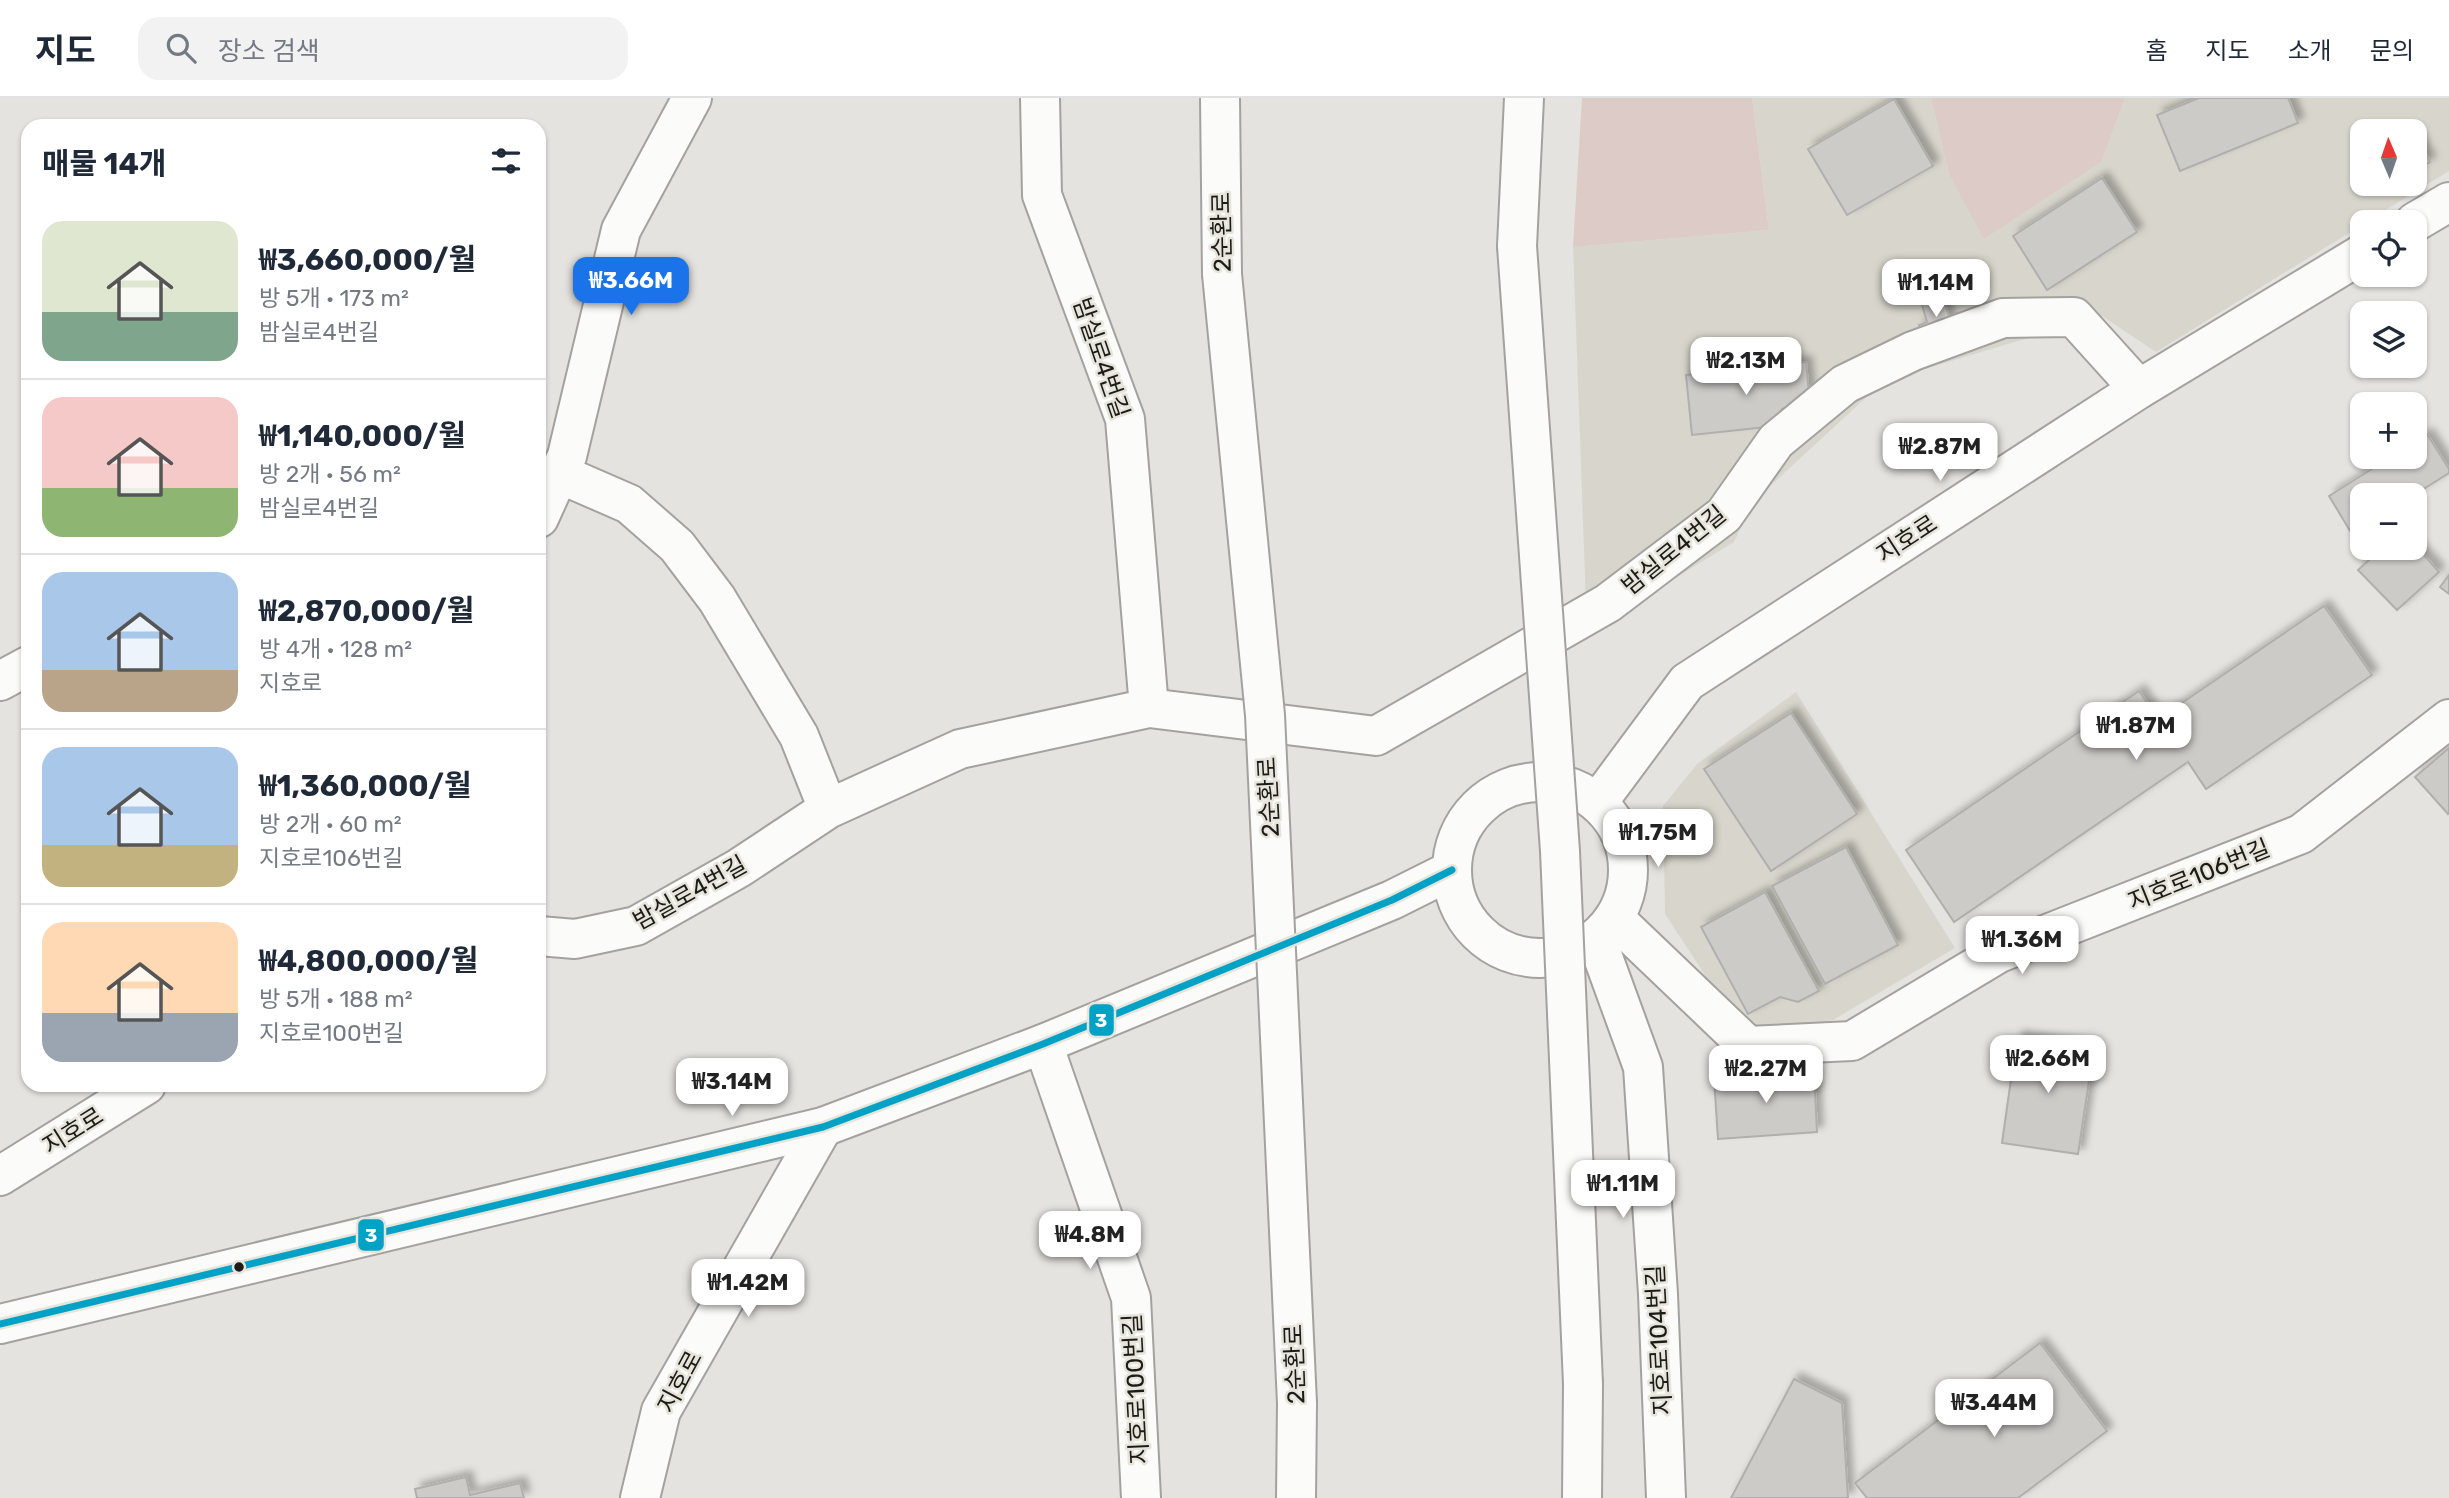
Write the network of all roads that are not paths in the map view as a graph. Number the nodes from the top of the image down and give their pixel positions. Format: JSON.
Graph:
{"nodes":[{"id":1,"x":692,"y":98,"type":"edge"},
{"id":2,"x":1040,"y":98,"type":"edge"},
{"id":3,"x":1220,"y":98,"type":"edge"},
{"id":4,"x":1524,"y":98,"type":"edge"},
{"id":5,"x":2449,"y":202,"type":"edge"},
{"id":6,"x":2427,"y":215,"type":"edge"},
{"id":7,"x":2350,"y":261,"type":"edge"},
{"id":8,"x":2139,"y":389,"type":"junction"},
{"id":9,"x":560,"y":474,"type":"junction"},
{"id":10,"x":546,"y":503,"type":"edge"},
{"id":11,"x":21,"y":670,"type":"edge"},
{"id":12,"x":0,"y":681,"type":"edge"},
{"id":13,"x":1149,"y":708,"type":"junction"},
{"id":14,"x":2449,"y":719,"type":"edge"},
{"id":15,"x":1598,"y":802,"type":"junction"},
{"id":16,"x":828,"y":810,"type":"junction"},
{"id":17,"x":1451,"y":870,"type":"junction"},
{"id":18,"x":1605,"y":928,"type":"junction"},
{"id":19,"x":546,"y":937,"type":"edge"},
{"id":20,"x":1043,"y":1044,"type":"junction"},
{"id":21,"x":135,"y":1092,"type":"edge"},
{"id":22,"x":823,"y":1127,"type":"junction"},
{"id":23,"x":0,"y":1176,"type":"edge"},
{"id":24,"x":0,"y":1324,"type":"edge"},
{"id":25,"x":640,"y":1498,"type":"edge"},
{"id":26,"x":1142,"y":1498,"type":"edge"},
{"id":27,"x":1296,"y":1498,"type":"edge"},
{"id":28,"x":1582,"y":1498,"type":"edge"},
{"id":29,"x":1666,"y":1498,"type":"edge"}],
"edges":[{"from":1,"to":9,"type":"main road"},
{"from":2,"to":13,"type":"main road","name":"밤실로4번길"},
{"from":3,"to":27,"type":"main road","name":"2순환로","bridge":true},
{"from":4,"to":28,"type":"main road","bridge":true},
{"from":5,"to":6,"type":"main road"},
{"from":7,"to":8,"type":"main road","name":"지호로"},
{"from":8,"to":13,"type":"main road","name":"밤실로4번길"},
{"from":8,"to":15,"type":"main road","name":"지호로"},
{"from":9,"to":10,"type":"main road"},
{"from":9,"to":16,"type":"main road"},
{"from":11,"to":12,"type":"main road"},
{"from":13,"to":16,"type":"main road","name":"밤실로4번길"},
{"from":14,"to":18,"type":"main road","name":"지호로106번길"},
{"from":15,"to":17,"type":"main road"},
{"from":15,"to":18,"type":"main road"},
{"from":16,"to":19,"type":"main road","name":"밤실로4번길"},
{"from":17,"to":18,"type":"main road"},
{"from":17,"to":20,"type":"main road"},
{"from":18,"to":29,"type":"main road","name":"지호로104번길"},
{"from":20,"to":22,"type":"main road"},
{"from":20,"to":26,"type":"main road","name":"지호로100번길"},
{"from":21,"to":23,"type":"main road","name":"지호로"},
{"from":22,"to":24,"type":"main road"},
{"from":22,"to":25,"type":"main road","name":"지호로"}]}
